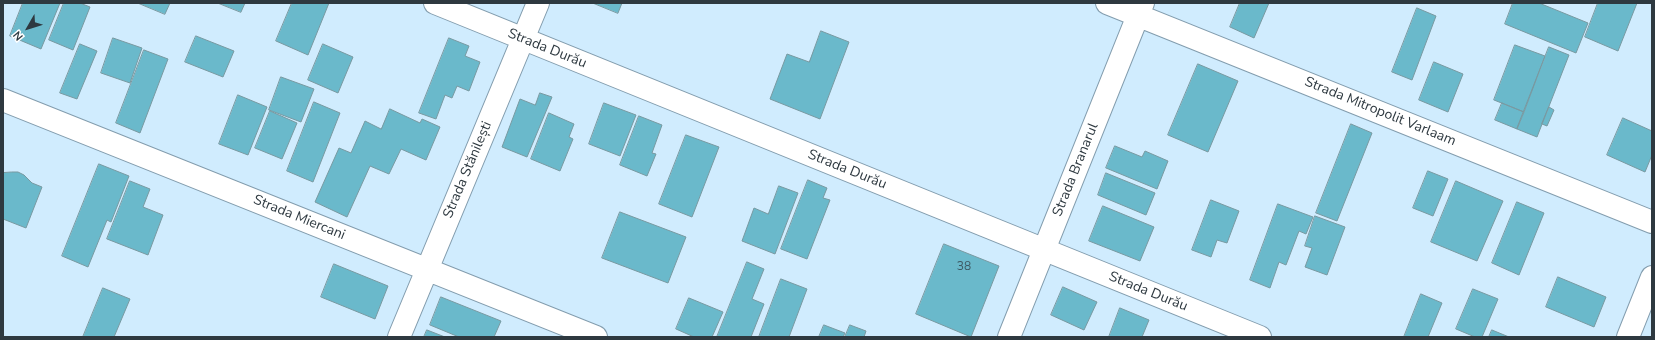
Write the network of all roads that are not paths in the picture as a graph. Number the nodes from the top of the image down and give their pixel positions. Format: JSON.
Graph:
{"nodes":[{"id":1,"x":434,"y":3,"type":"edge"},
{"id":2,"x":538,"y":3,"type":"edge"},
{"id":3,"x":1107,"y":3,"type":"edge"},
{"id":4,"x":1140,"y":9,"type":"edge"},
{"id":5,"x":524,"y":39,"type":"junction"},
{"id":6,"x":3,"y":100,"type":"edge"},
{"id":7,"x":1652,"y":222,"type":"edge"},
{"id":8,"x":1044,"y":250,"type":"junction"},
{"id":9,"x":426,"y":269,"type":"junction"},
{"id":10,"x":1652,"y":278,"type":"edge"},
{"id":11,"x":399,"y":337,"type":"edge"},
{"id":12,"x":596,"y":337,"type":"edge"},
{"id":13,"x":1010,"y":337,"type":"edge"},
{"id":14,"x":1260,"y":337,"type":"edge"},
{"id":15,"x":1628,"y":337,"type":"edge"}],
"edges":[{"from":1,"to":5,"type":"street","name":"Strada Durău"},
{"from":2,"to":5,"type":"street","name":"Strada Stănilești"},
{"from":3,"to":4,"type":"street","name":"Strada Mitropolit Varlaam"},
{"from":4,"to":7,"type":"street","name":"Strada Mitropolit Varlaam"},
{"from":4,"to":8,"type":"street","name":"Strada Branarul"},
{"from":5,"to":8,"type":"street","name":"Strada Durău"},
{"from":5,"to":9,"type":"street","name":"Strada Stănilești"},
{"from":6,"to":9,"type":"street","name":"Strada Miercani"},
{"from":8,"to":13,"type":"street","name":"Strada Branarul"},
{"from":8,"to":14,"type":"street","name":"Strada Durău"},
{"from":9,"to":11,"type":"street","name":"Strada Stănilești"},
{"from":9,"to":12,"type":"street","name":"Strada Miercani"},
{"from":10,"to":15,"type":"street"}]}
